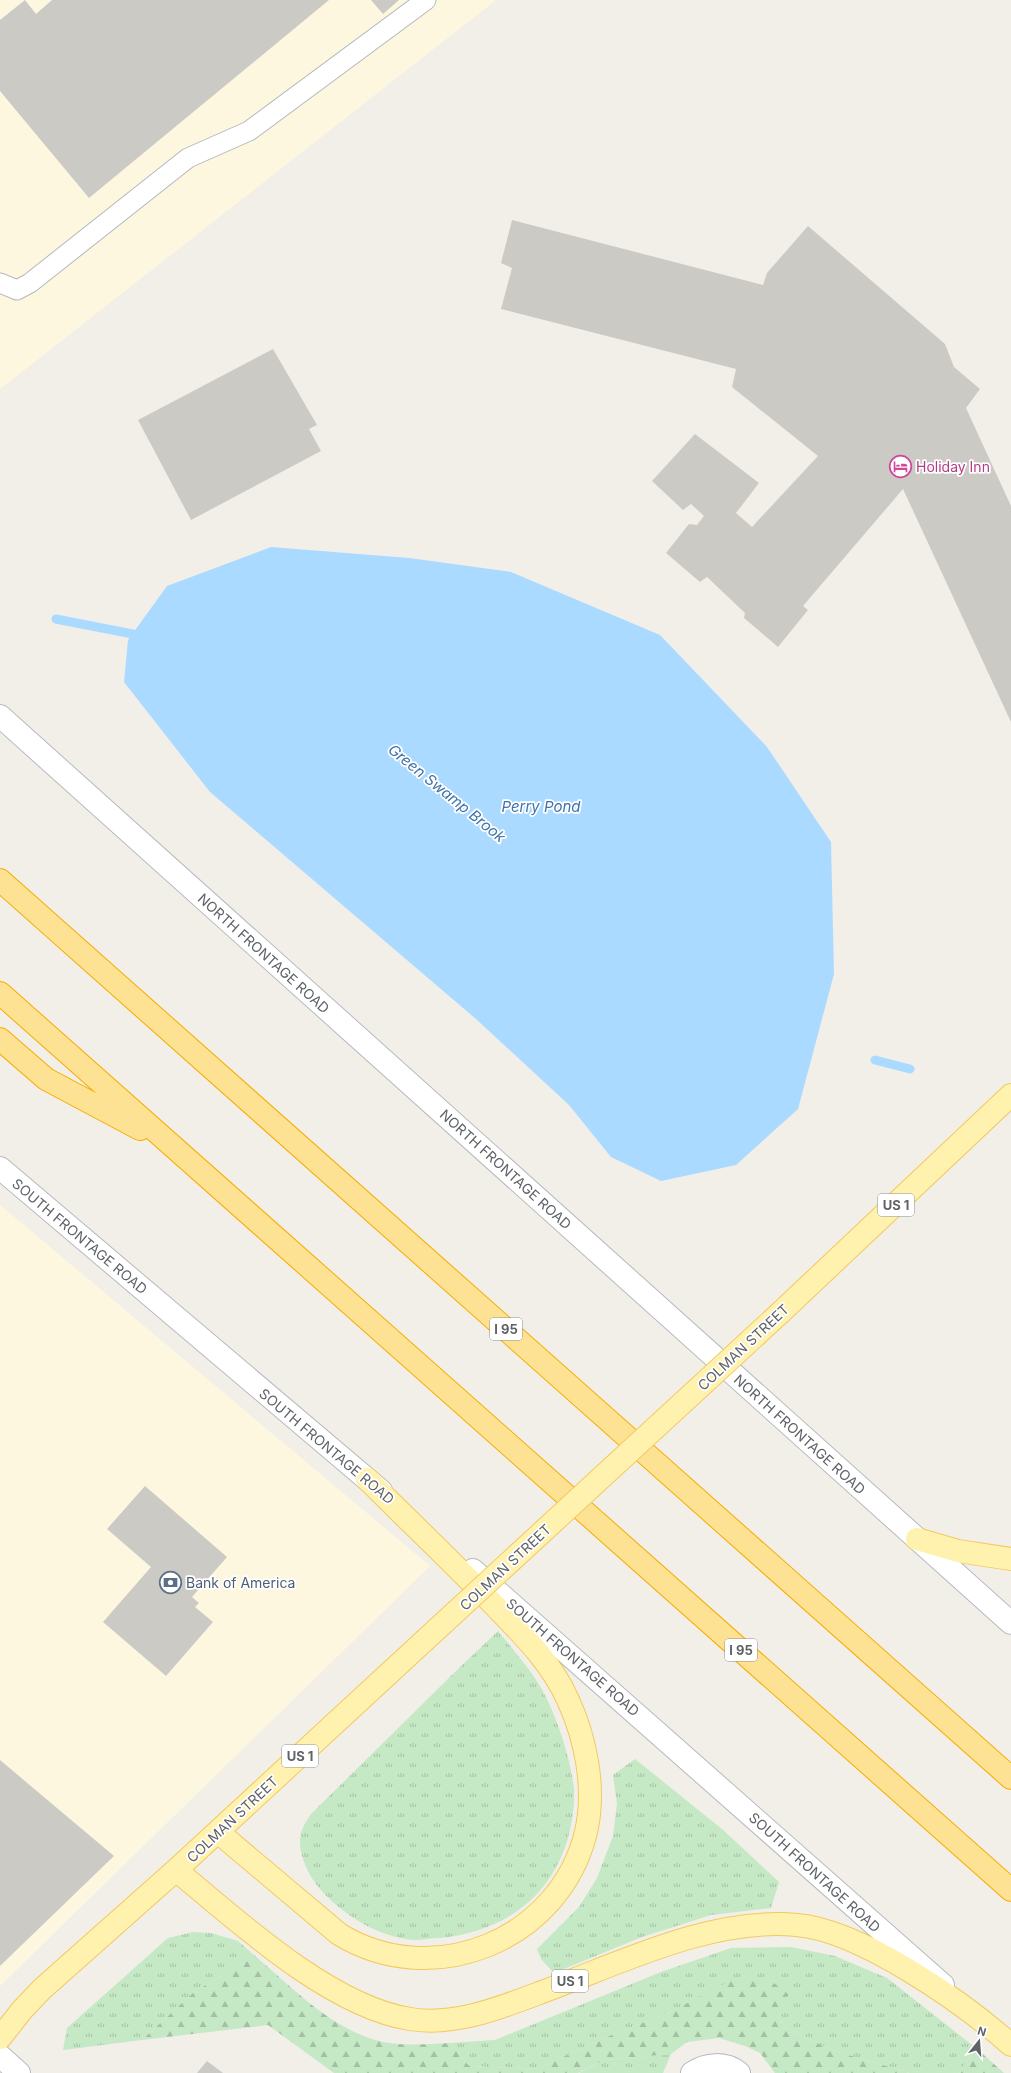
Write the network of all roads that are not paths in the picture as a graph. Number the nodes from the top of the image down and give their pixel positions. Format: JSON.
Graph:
{"nodes":[{"id":1,"x":426,"y":0,"type":"edge"},
{"id":2,"x":0,"y":283,"type":"edge"},
{"id":3,"x":0,"y":716,"type":"edge"},
{"id":4,"x":0,"y":880,"type":"edge"},
{"id":5,"x":0,"y":993,"type":"edge"},
{"id":6,"x":0,"y":1039,"type":"edge"},
{"id":7,"x":1011,"y":1095,"type":"edge"},
{"id":8,"x":172,"y":1146,"type":"junction"},
{"id":9,"x":0,"y":1168,"type":"edge"},
{"id":10,"x":367,"y":1479,"type":"junction"},
{"id":11,"x":917,"y":1539,"type":"junction"},
{"id":12,"x":1011,"y":1559,"type":"edge"},
{"id":13,"x":1011,"y":1623,"type":"edge"},
{"id":14,"x":1011,"y":1778,"type":"edge"},
{"id":15,"x":218,"y":1832,"type":"junction"},
{"id":16,"x":176,"y":1870,"type":"junction"},
{"id":17,"x":1011,"y":1890,"type":"edge"},
{"id":18,"x":983,"y":2020,"type":"junction"},
{"id":19,"x":0,"y":2038,"type":"edge"},
{"id":20,"x":1011,"y":2045,"type":"edge"},
{"id":21,"x":0,"y":2056,"type":"edge"},
{"id":22,"x":19,"y":2073,"type":"edge"},
{"id":23,"x":692,"y":2073,"type":"edge"},
{"id":24,"x":739,"y":2073,"type":"edge"}],
"edges":[{"from":1,"to":2,"type":"lane"},
{"from":3,"to":11,"type":"main road","name":"NORTH FRONTAGE ROAD"},
{"from":4,"to":14,"type":"highway","number":"I 95"},
{"from":5,"to":8,"type":"highway","number":"I 95"},
{"from":6,"to":8,"type":"highway"},
{"from":7,"to":15,"type":"main road","name":"COLMAN STREET","number":"US 1","bridge":true},
{"from":8,"to":17,"type":"highway","number":"I 95"},
{"from":9,"to":10,"type":"main road","name":"SOUTH FRONTAGE ROAD"},
{"from":10,"to":15,"type":"main road"},
{"from":10,"to":18,"type":"main road","name":"SOUTH FRONTAGE ROAD"},
{"from":11,"to":12,"type":"main road"},
{"from":11,"to":13,"type":"main road","name":"NORTH FRONTAGE ROAD"},
{"from":15,"to":16,"type":"main road","name":"COLMAN STREET","number":"US 1"},
{"from":16,"to":18,"type":"main road","number":"US 1"},
{"from":16,"to":19,"type":"main road","name":"COLMAN STREET","number":"US 1"},
{"from":18,"to":20,"type":"main road","name":"SOUTH FRONTAGE ROAD","number":"US 1"},
{"from":21,"to":22,"type":"main road"},
{"from":23,"to":24,"type":"main road"}]}
